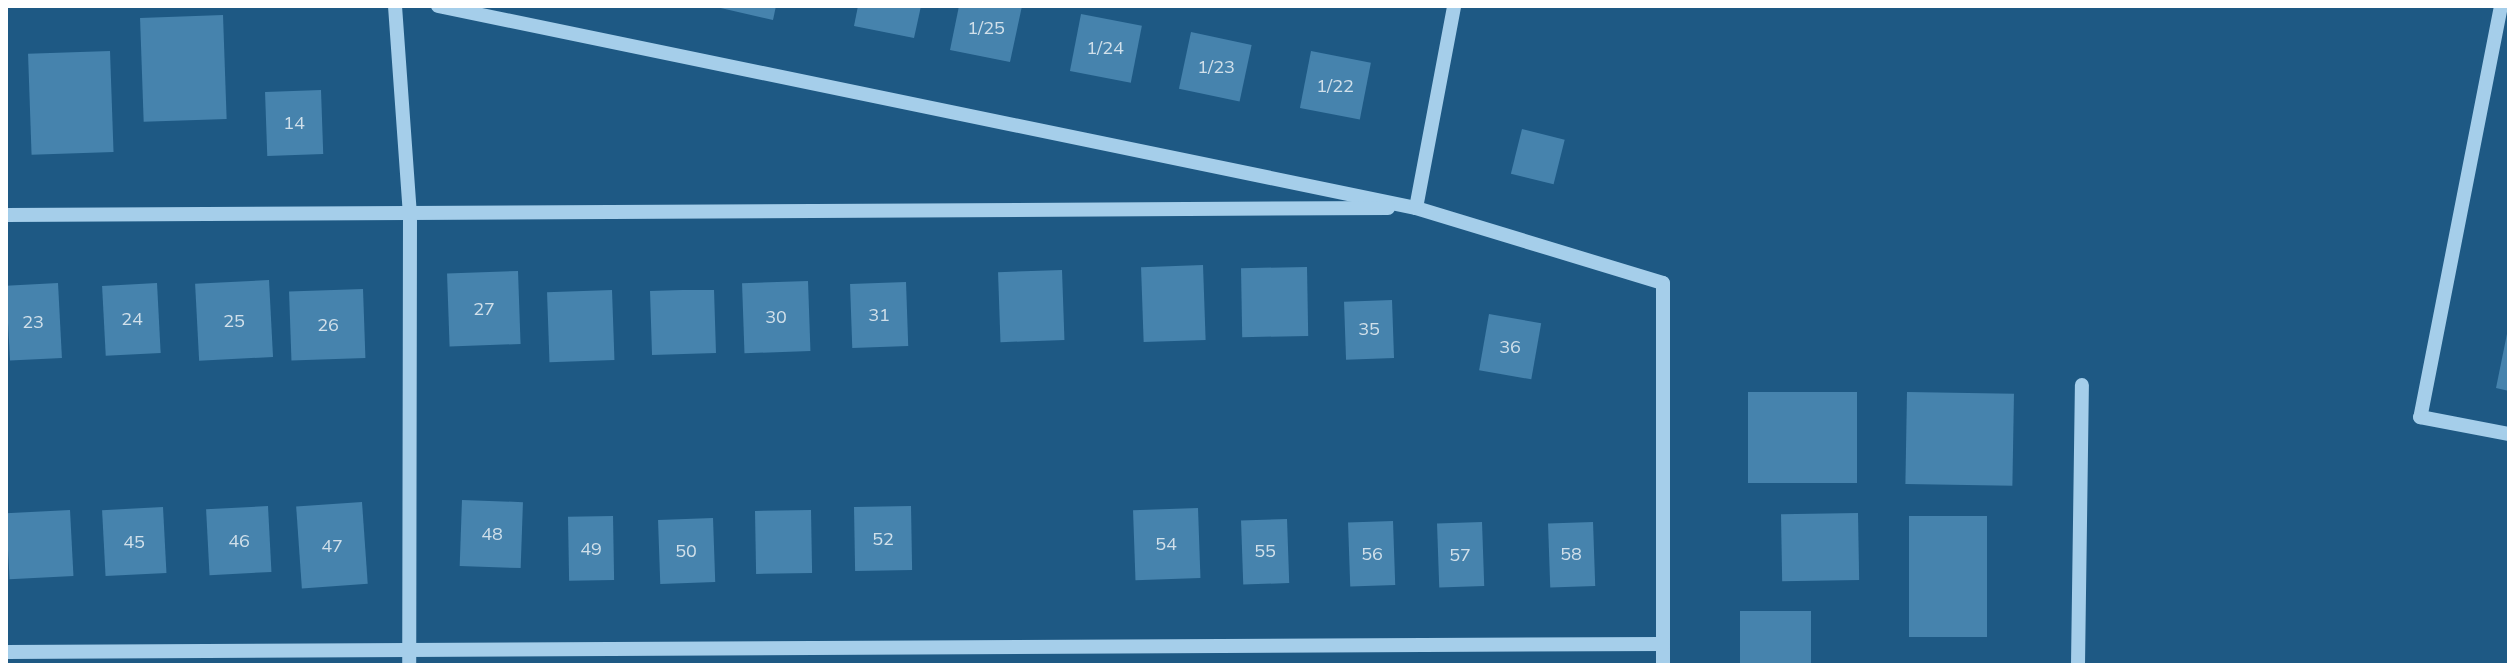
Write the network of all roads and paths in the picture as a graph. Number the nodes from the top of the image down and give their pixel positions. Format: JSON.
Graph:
{"nodes":[{"id":1,"x":395,"y":6,"type":"edge"},
{"id":2,"x":438,"y":6,"type":"edge"},
{"id":3,"x":1454,"y":6,"type":"edge"},
{"id":4,"x":2501,"y":6,"type":"edge"},
{"id":5,"x":1416,"y":208,"type":"junction"},
{"id":6,"x":410,"y":213,"type":"junction"},
{"id":7,"x":6,"y":215,"type":"edge"},
{"id":8,"x":2082,"y":385,"type":"dead end"},
{"id":9,"x":2509,"y":434,"type":"edge"},
{"id":10,"x":1663,"y":644,"type":"junction"},
{"id":11,"x":6,"y":652,"type":"edge"},
{"id":12,"x":409,"y":657,"type":"edge"},
{"id":13,"x":1663,"y":665,"type":"edge"},
{"id":14,"x":2078,"y":665,"type":"edge"}],
"edges":[{"from":1,"to":6,"type":"street"},
{"from":2,"to":5,"type":"street"},
{"from":3,"to":5,"type":"street"},
{"from":4,"to":9,"type":"street"},
{"from":5,"to":6,"type":"street"},
{"from":5,"to":10,"type":"street"},
{"from":6,"to":7,"type":"street"},
{"from":6,"to":12,"type":"street"},
{"from":8,"to":14,"type":"street"},
{"from":10,"to":12,"type":"street"},
{"from":10,"to":13,"type":"street"},
{"from":11,"to":12,"type":"street"}]}
